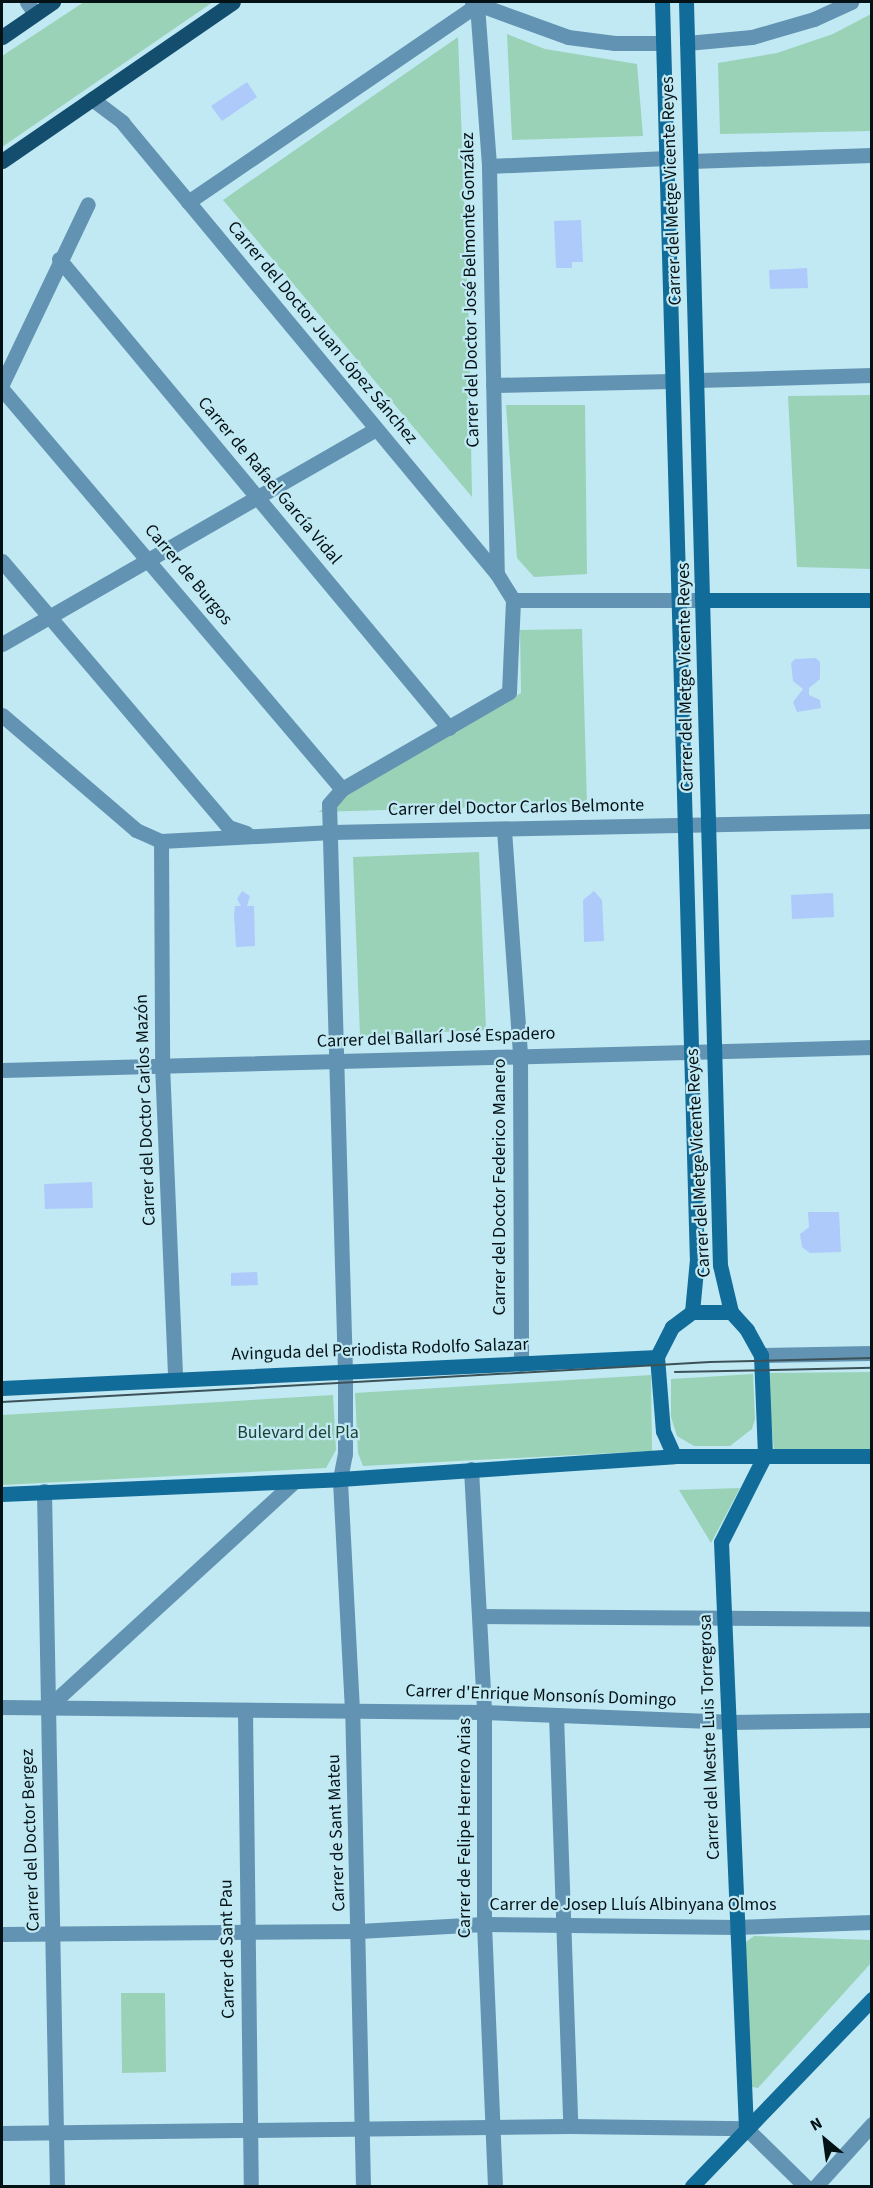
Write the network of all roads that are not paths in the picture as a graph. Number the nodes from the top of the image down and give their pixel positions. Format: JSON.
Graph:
{"nodes":[{"id":1,"x":53,"y":2,"type":"edge"},
{"id":2,"x":233,"y":2,"type":"edge"},
{"id":3,"x":662,"y":2,"type":"edge"},
{"id":4,"x":686,"y":2,"type":"edge"},
{"id":5,"x":851,"y":2,"type":"edge"},
{"id":6,"x":475,"y":3,"type":"edge"},
{"id":7,"x":31,"y":8,"type":"edge"},
{"id":8,"x":2,"y":37,"type":"edge"},
{"id":9,"x":663,"y":44,"type":"junction"},
{"id":10,"x":687,"y":44,"type":"junction"},
{"id":11,"x":92,"y":99,"type":"junction"},
{"id":12,"x":872,"y":155,"type":"edge"},
{"id":13,"x":667,"y":158,"type":"junction"},
{"id":14,"x":2,"y":161,"type":"edge"},
{"id":15,"x":691,"y":161,"type":"junction"},
{"id":16,"x":489,"y":166,"type":"junction"},
{"id":17,"x":188,"y":202,"type":"junction"},
{"id":18,"x":88,"y":204,"type":"dead end"},
{"id":19,"x":59,"y":259,"type":"junction"},
{"id":20,"x":872,"y":375,"type":"edge"},
{"id":21,"x":697,"y":380,"type":"junction"},
{"id":22,"x":671,"y":381,"type":"junction"},
{"id":23,"x":493,"y":385,"type":"junction"},
{"id":24,"x":2,"y":387,"type":"edge"},
{"id":25,"x":376,"y":429,"type":"junction"},
{"id":26,"x":256,"y":498,"type":"junction"},
{"id":27,"x":149,"y":560,"type":"junction"},
{"id":28,"x":2,"y":561,"type":"edge"},
{"id":29,"x":497,"y":574,"type":"junction"},
{"id":30,"x":513,"y":600,"type":"junction"},
{"id":31,"x":679,"y":600,"type":"junction"},
{"id":32,"x":704,"y":600,"type":"junction"},
{"id":33,"x":872,"y":600,"type":"edge"},
{"id":34,"x":49,"y":617,"type":"junction"},
{"id":35,"x":2,"y":644,"type":"edge"},
{"id":36,"x":2,"y":715,"type":"edge"},
{"id":37,"x":449,"y":728,"type":"junction"},
{"id":38,"x":342,"y":789,"type":"junction"},
{"id":39,"x":872,"y":821,"type":"edge"},
{"id":40,"x":709,"y":823,"type":"junction"},
{"id":41,"x":682,"y":824,"type":"junction"},
{"id":42,"x":504,"y":830,"type":"junction"},
{"id":43,"x":332,"y":832,"type":"junction"},
{"id":44,"x":254,"y":835,"type":"junction"},
{"id":45,"x":161,"y":841,"type":"junction"},
{"id":46,"x":872,"y":1047,"type":"edge"},
{"id":47,"x":714,"y":1048,"type":"junction"},
{"id":48,"x":690,"y":1049,"type":"junction"},
{"id":49,"x":520,"y":1055,"type":"junction"},
{"id":50,"x":337,"y":1063,"type":"junction"},
{"id":51,"x":162,"y":1064,"type":"junction"},
{"id":52,"x":2,"y":1070,"type":"edge"},
{"id":53,"x":692,"y":1312,"type":"junction"},
{"id":54,"x":731,"y":1312,"type":"junction"},
{"id":55,"x":872,"y":1353,"type":"edge"},
{"id":56,"x":761,"y":1355,"type":"junction"},
{"id":57,"x":657,"y":1357,"type":"junction"},
{"id":58,"x":520,"y":1364,"type":"junction"},
{"id":59,"x":345,"y":1372,"type":"junction"},
{"id":60,"x":175,"y":1378,"type":"junction"},
{"id":61,"x":2,"y":1388,"type":"edge"},
{"id":62,"x":765,"y":1455,"type":"junction"},
{"id":63,"x":674,"y":1456,"type":"junction"},
{"id":64,"x":872,"y":1456,"type":"edge"},
{"id":65,"x":471,"y":1469,"type":"junction"},
{"id":66,"x":340,"y":1479,"type":"junction"},
{"id":67,"x":294,"y":1482,"type":"junction"},
{"id":68,"x":44,"y":1491,"type":"junction"},
{"id":69,"x":2,"y":1494,"type":"edge"},
{"id":70,"x":479,"y":1616,"type":"junction"},
{"id":71,"x":725,"y":1618,"type":"junction"},
{"id":72,"x":872,"y":1619,"type":"edge"},
{"id":73,"x":2,"y":1707,"type":"edge"},
{"id":74,"x":46,"y":1709,"type":"junction"},
{"id":75,"x":245,"y":1710,"type":"junction"},
{"id":76,"x":352,"y":1710,"type":"junction"},
{"id":77,"x":484,"y":1712,"type":"junction"},
{"id":78,"x":556,"y":1715,"type":"junction"},
{"id":79,"x":872,"y":1720,"type":"edge"},
{"id":80,"x":729,"y":1722,"type":"junction"},
{"id":81,"x":872,"y":1922,"type":"edge"},
{"id":82,"x":484,"y":1924,"type":"junction"},
{"id":83,"x":564,"y":1925,"type":"junction"},
{"id":84,"x":736,"y":1927,"type":"junction"},
{"id":85,"x":359,"y":1931,"type":"junction"},
{"id":86,"x":247,"y":1932,"type":"junction"},
{"id":87,"x":2,"y":1934,"type":"edge"},
{"id":88,"x":55,"y":1934,"type":"junction"},
{"id":89,"x":872,"y":1998,"type":"edge"},
{"id":90,"x":872,"y":2124,"type":"edge"},
{"id":91,"x":570,"y":2126,"type":"junction"},
{"id":92,"x":251,"y":2128,"type":"junction"},
{"id":93,"x":362,"y":2128,"type":"junction"},
{"id":94,"x":746,"y":2128,"type":"junction"},
{"id":95,"x":492,"y":2130,"type":"junction"},
{"id":96,"x":56,"y":2132,"type":"junction"},
{"id":97,"x":2,"y":2133,"type":"edge"},
{"id":98,"x":57,"y":2187,"type":"edge"},
{"id":99,"x":251,"y":2187,"type":"edge"},
{"id":100,"x":363,"y":2187,"type":"edge"},
{"id":101,"x":495,"y":2187,"type":"edge"},
{"id":102,"x":692,"y":2187,"type":"edge"},
{"id":103,"x":805,"y":2187,"type":"edge"},
{"id":104,"x":816,"y":2187,"type":"edge"}],
"edges":[{"from":1,"to":7,"type":"main road"},
{"from":2,"to":11,"type":"main road"},
{"from":3,"to":9,"type":"street","name":"Carrer del Metge Vicente Reyes"},
{"from":4,"to":10,"type":"street","name":"Carrer del Metge Vicente Reyes"},
{"from":5,"to":10,"type":"street"},
{"from":6,"to":9,"type":"street"},
{"from":6,"to":16,"type":"street","name":"Carrer del Doctor José Belmonte González"},
{"from":6,"to":17,"type":"street"},
{"from":7,"to":8,"type":"main road"},
{"from":9,"to":13,"type":"street","name":"Carrer del Metge Vicente Reyes"},
{"from":10,"to":15,"type":"street","name":"Carrer del Metge Vicente Reyes"},
{"from":11,"to":14,"type":"main road"},
{"from":11,"to":17,"type":"street","name":"Carrer del Doctor Juan López Sánchez"},
{"from":12,"to":15,"type":"street"},
{"from":13,"to":16,"type":"street"},
{"from":13,"to":22,"type":"street","name":"Carrer del Metge Vicente Reyes"},
{"from":15,"to":21,"type":"street","name":"Carrer del Metge Vicente Reyes"},
{"from":16,"to":23,"type":"street","name":"Carrer del Doctor José Belmonte González"},
{"from":17,"to":25,"type":"street","name":"Carrer del Doctor Juan López Sánchez"},
{"from":18,"to":19,"type":"street"},
{"from":19,"to":24,"type":"street"},
{"from":19,"to":26,"type":"street","name":"Carrer de Rafael García Vidal"},
{"from":20,"to":21,"type":"street"},
{"from":21,"to":32,"type":"street","name":"Carrer del Metge Vicente Reyes"},
{"from":22,"to":23,"type":"street"},
{"from":22,"to":31,"type":"street","name":"Carrer del Metge Vicente Reyes"},
{"from":23,"to":29,"type":"street","name":"Carrer del Doctor José Belmonte González"},
{"from":24,"to":27,"type":"street","name":"Carrer de Burgos"},
{"from":25,"to":26,"type":"street"},
{"from":25,"to":29,"type":"street","name":"Carrer del Doctor Juan López Sánchez"},
{"from":26,"to":27,"type":"street"},
{"from":26,"to":37,"type":"street","name":"Carrer de Rafael García Vidal"},
{"from":27,"to":34,"type":"street"},
{"from":27,"to":38,"type":"street","name":"Carrer de Burgos"},
{"from":28,"to":34,"type":"street"},
{"from":29,"to":30,"type":"street","name":"Carrer del Doctor Juan López Sánchez"},
{"from":30,"to":31,"type":"street"},
{"from":30,"to":37,"type":"street"},
{"from":31,"to":32,"type":"street"},
{"from":31,"to":41,"type":"street","name":"Carrer del Metge Vicente Reyes"},
{"from":32,"to":33,"type":"street"},
{"from":32,"to":40,"type":"street","name":"Carrer del Metge Vicente Reyes"},
{"from":34,"to":35,"type":"street"},
{"from":34,"to":44,"type":"street"},
{"from":36,"to":45,"type":"street"},
{"from":37,"to":38,"type":"street"},
{"from":38,"to":43,"type":"street","name":"Carrer de Sant Mateu"},
{"from":39,"to":40,"type":"street","name":"Carrer del Doctor Carlos Belmonte"},
{"from":40,"to":41,"type":"street","name":"Carrer del Doctor Carlos Belmonte"},
{"from":40,"to":47,"type":"street","name":"Carrer del Metge Vicente Reyes"},
{"from":41,"to":42,"type":"street","name":"Carrer del Doctor Carlos Belmonte"},
{"from":41,"to":48,"type":"street","name":"Carrer del Metge Vicente Reyes"},
{"from":42,"to":43,"type":"street","name":"Carrer del Doctor Carlos Belmonte"},
{"from":42,"to":49,"type":"street","name":"Carrer del Doctor Federico Manero"},
{"from":43,"to":44,"type":"street","name":"Carrer del Doctor Carlos Belmonte"},
{"from":43,"to":50,"type":"street","name":"Carrer de Sant Mateu"},
{"from":44,"to":45,"type":"street","name":"Carrer del Doctor Carlos Belmonte"},
{"from":45,"to":51,"type":"street","name":"Carrer del Doctor Carlos Mazón"},
{"from":46,"to":47,"type":"street","name":"Carrer del Ballarí José Espadero"},
{"from":47,"to":48,"type":"street","name":"Carrer del Ballarí José Espadero"},
{"from":47,"to":54,"type":"street","name":"Carrer del Metge Vicente Reyes"},
{"from":48,"to":49,"type":"street","name":"Carrer del Ballarí José Espadero"},
{"from":48,"to":53,"type":"street","name":"Carrer del Metge Vicente Reyes"},
{"from":49,"to":50,"type":"street","name":"Carrer del Ballarí José Espadero"},
{"from":49,"to":58,"type":"street","name":"Carrer del Doctor Federico Manero"},
{"from":50,"to":51,"type":"street","name":"Carrer del Ballarí José Espadero"},
{"from":50,"to":59,"type":"street","name":"Carrer de Sant Mateu"},
{"from":51,"to":52,"type":"street","name":"Carrer del Ballarí José Espadero"},
{"from":51,"to":60,"type":"street","name":"Carrer del Doctor Carlos Mazón"},
{"from":53,"to":54,"type":"street"},
{"from":53,"to":57,"type":"street"},
{"from":54,"to":56,"type":"street"},
{"from":55,"to":56,"type":"street"},
{"from":56,"to":62,"type":"street","name":"Carrer del Mestre Luis Torregrosa"},
{"from":57,"to":58,"type":"street","name":"Avinguda del Periodista Rodolfo Salazar"},
{"from":57,"to":63,"type":"street"},
{"from":58,"to":59,"type":"street","name":"Avinguda del Periodista Rodolfo Salazar"},
{"from":59,"to":60,"type":"street","name":"Avinguda del Periodista Rodolfo Salazar"},
{"from":59,"to":66,"type":"street","name":"Carrer de Sant Mateu"},
{"from":60,"to":61,"type":"street","name":"Avinguda del Periodista Rodolfo Salazar"},
{"from":62,"to":63,"type":"street"},
{"from":62,"to":64,"type":"street"},
{"from":62,"to":71,"type":"street","name":"Carrer del Mestre Luis Torregrosa"},
{"from":63,"to":65,"type":"street"},
{"from":65,"to":66,"type":"street"},
{"from":65,"to":70,"type":"street","name":"Carrer de Felipe Herrero Arias"},
{"from":66,"to":67,"type":"street"},
{"from":66,"to":76,"type":"street","name":"Carrer de Sant Mateu"},
{"from":67,"to":68,"type":"street"},
{"from":67,"to":74,"type":"street"},
{"from":68,"to":69,"type":"street"},
{"from":68,"to":74,"type":"street","name":"Carrer del Doctor Bergez"},
{"from":70,"to":71,"type":"street"},
{"from":70,"to":77,"type":"street","name":"Carrer de Felipe Herrero Arias"},
{"from":71,"to":72,"type":"street"},
{"from":71,"to":80,"type":"street","name":"Carrer del Mestre Luis Torregrosa"},
{"from":73,"to":74,"type":"street","name":"Carrer d'Enrique Monsonís Domingo"},
{"from":74,"to":75,"type":"street","name":"Carrer d'Enrique Monsonís Domingo"},
{"from":74,"to":88,"type":"street","name":"Carrer del Doctor Bergez"},
{"from":75,"to":76,"type":"street","name":"Carrer d'Enrique Monsonís Domingo"},
{"from":75,"to":86,"type":"street","name":"Carrer de Sant Pau"},
{"from":76,"to":77,"type":"street","name":"Carrer d'Enrique Monsonís Domingo"},
{"from":76,"to":85,"type":"street","name":"Carrer de Sant Mateu"},
{"from":77,"to":78,"type":"street","name":"Carrer d'Enrique Monsonís Domingo"},
{"from":77,"to":82,"type":"street","name":"Carrer de Felipe Herrero Arias"},
{"from":78,"to":80,"type":"street","name":"Carrer d'Enrique Monsonís Domingo"},
{"from":78,"to":83,"type":"street"},
{"from":79,"to":80,"type":"street","name":"Carrer d'Enrique Monsonís Domingo"},
{"from":80,"to":84,"type":"street","name":"Carrer del Mestre Luis Torregrosa"},
{"from":81,"to":84,"type":"street","name":"Carrer de Josep Lluís Albinyana Olmos"},
{"from":82,"to":83,"type":"street","name":"Carrer de Josep Lluís Albinyana Olmos"},
{"from":82,"to":85,"type":"street","name":"Carrer de Josep Lluís Albinyana Olmos"},
{"from":82,"to":95,"type":"street","name":"Carrer de Felipe Herrero Arias"},
{"from":83,"to":84,"type":"street","name":"Carrer de Josep Lluís Albinyana Olmos"},
{"from":83,"to":91,"type":"street"},
{"from":84,"to":94,"type":"street","name":"Carrer del Mestre Luis Torregrosa"},
{"from":85,"to":86,"type":"street","name":"Carrer de Josep Lluís Albinyana Olmos"},
{"from":85,"to":93,"type":"street","name":"Carrer de Sant Mateu"},
{"from":86,"to":88,"type":"street","name":"Carrer de Josep Lluís Albinyana Olmos"},
{"from":86,"to":92,"type":"street","name":"Carrer de Sant Pau"},
{"from":87,"to":88,"type":"street","name":"Carrer de Josep Lluís Albinyana Olmos"},
{"from":88,"to":96,"type":"street","name":"Carrer del Doctor Bergez"},
{"from":89,"to":94,"type":"street"},
{"from":90,"to":104,"type":"street"},
{"from":91,"to":94,"type":"street"},
{"from":91,"to":95,"type":"street"},
{"from":92,"to":93,"type":"street"},
{"from":92,"to":96,"type":"street"},
{"from":92,"to":99,"type":"street","name":"Carrer de Sant Pau"},
{"from":93,"to":95,"type":"street"},
{"from":93,"to":100,"type":"street","name":"Carrer de Sant Mateu"},
{"from":94,"to":102,"type":"street"},
{"from":94,"to":103,"type":"street"},
{"from":95,"to":101,"type":"street","name":"Carrer de Felipe Herrero Arias"},
{"from":96,"to":97,"type":"street"},
{"from":96,"to":98,"type":"street","name":"Carrer del Doctor Bergez"}]}
